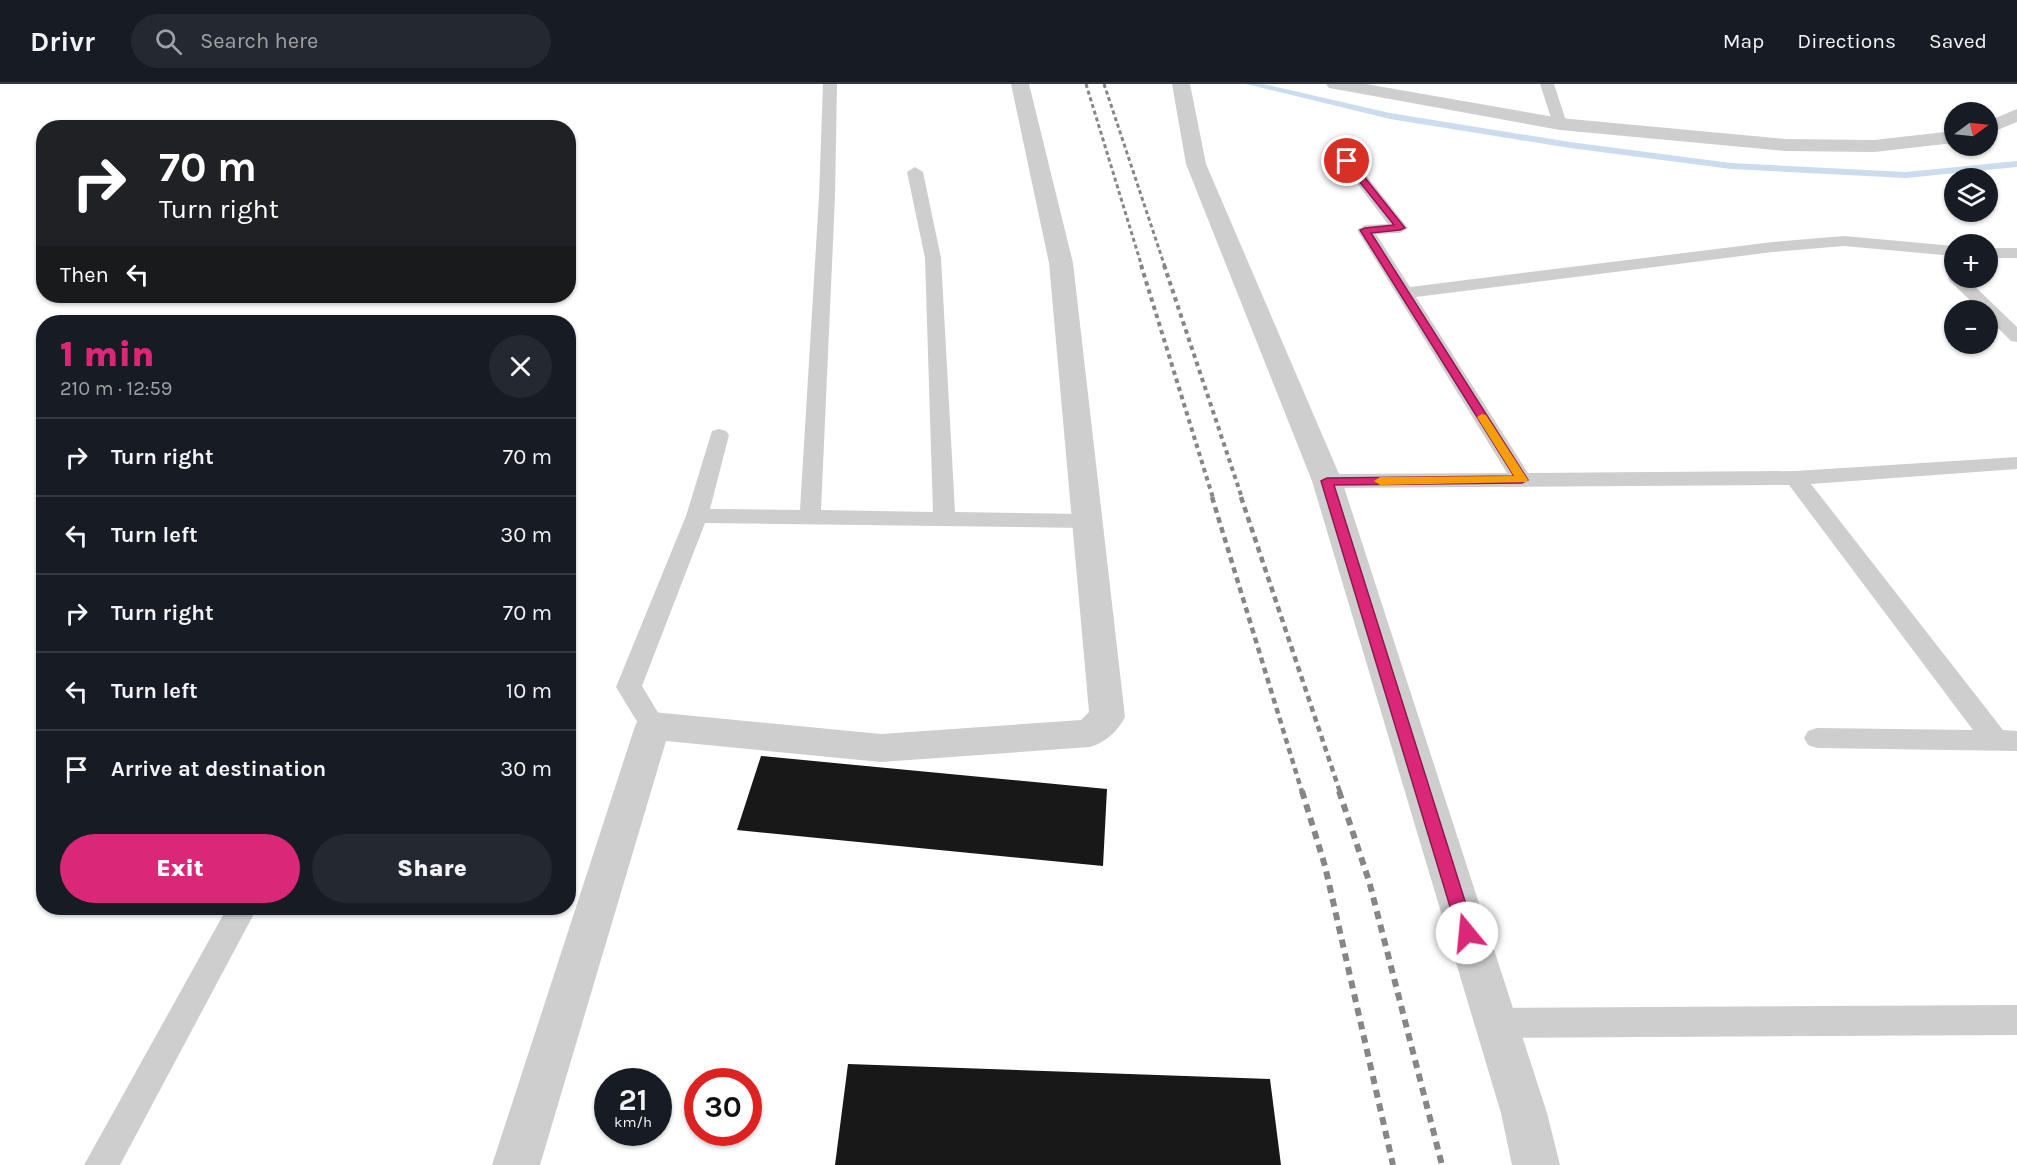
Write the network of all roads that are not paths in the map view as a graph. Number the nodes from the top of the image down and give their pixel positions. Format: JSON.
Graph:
{"nodes":[{"id":1,"x":830,"y":84,"type":"edge"},
{"id":2,"x":1020,"y":84,"type":"edge"},
{"id":3,"x":1181,"y":84,"type":"edge"},
{"id":4,"x":1335,"y":84,"type":"edge"},
{"id":5,"x":1547,"y":84,"type":"edge"},
{"id":6,"x":2017,"y":115,"type":"edge"},
{"id":7,"x":1560,"y":124,"type":"junction"},
{"id":8,"x":1998,"y":124,"type":"edge"},
{"id":9,"x":1944,"y":138,"type":"edge"},
{"id":10,"x":1334,"y":144,"type":"dead end"},
{"id":11,"x":915,"y":172,"type":"dead end"},
{"id":12,"x":1930,"y":249,"type":"junction"},
{"id":13,"x":1944,"y":250,"type":"edge"},
{"id":14,"x":1998,"y":253,"type":"edge"},
{"id":15,"x":2017,"y":253,"type":"edge"},
{"id":16,"x":1944,"y":264,"type":"edge"},
{"id":17,"x":1968,"y":288,"type":"edge"},
{"id":18,"x":1404,"y":293,"type":"junction"},
{"id":19,"x":2017,"y":337,"type":"edge"},
{"id":20,"x":719,"y":435,"type":"dead end"},
{"id":21,"x":2017,"y":463,"type":"edge"},
{"id":22,"x":1795,"y":478,"type":"junction"},
{"id":23,"x":1522,"y":480,"type":"junction"},
{"id":24,"x":1327,"y":481,"type":"junction"},
{"id":25,"x":697,"y":516,"type":"junction"},
{"id":26,"x":810,"y":518,"type":"junction"},
{"id":27,"x":944,"y":519,"type":"junction"},
{"id":28,"x":1087,"y":521,"type":"junction"},
{"id":29,"x":653,"y":726,"type":"junction"},
{"id":30,"x":1817,"y":738,"type":"dead end"},
{"id":31,"x":2006,"y":740,"type":"edge"},
{"id":32,"x":238,"y":915,"type":"edge"},
{"id":33,"x":2017,"y":1020,"type":"edge"},
{"id":34,"x":1495,"y":1023,"type":"junction"},
{"id":35,"x":101,"y":1165,"type":"edge"},
{"id":36,"x":516,"y":1165,"type":"edge"},
{"id":37,"x":1536,"y":1165,"type":"edge"}],
"edges":[{"from":1,"to":26,"type":"lane"},
{"from":2,"to":28,"type":"street"},
{"from":3,"to":24,"type":"street"},
{"from":4,"to":7,"type":"street"},
{"from":5,"to":7,"type":"lane"},
{"from":6,"to":8,"type":"street"},
{"from":7,"to":9,"type":"street"},
{"from":10,"to":18,"type":"lane"},
{"from":11,"to":27,"type":"lane"},
{"from":12,"to":13,"type":"lane"},
{"from":12,"to":16,"type":"lane"},
{"from":12,"to":18,"type":"lane"},
{"from":14,"to":15,"type":"lane"},
{"from":17,"to":19,"type":"lane"},
{"from":18,"to":23,"type":"lane"},
{"from":20,"to":25,"type":"lane"},
{"from":21,"to":22,"type":"lane"},
{"from":22,"to":23,"type":"lane"},
{"from":22,"to":31,"type":"lane"},
{"from":23,"to":24,"type":"lane"},
{"from":24,"to":34,"type":"street"},
{"from":25,"to":26,"type":"lane"},
{"from":25,"to":29,"type":"lane"},
{"from":26,"to":27,"type":"lane"},
{"from":27,"to":28,"type":"lane"},
{"from":28,"to":29,"type":"street"},
{"from":29,"to":36,"type":"street"},
{"from":30,"to":31,"type":"lane"},
{"from":32,"to":35,"type":"lane"},
{"from":33,"to":34,"type":"lane"},
{"from":34,"to":37,"type":"street"}]}
